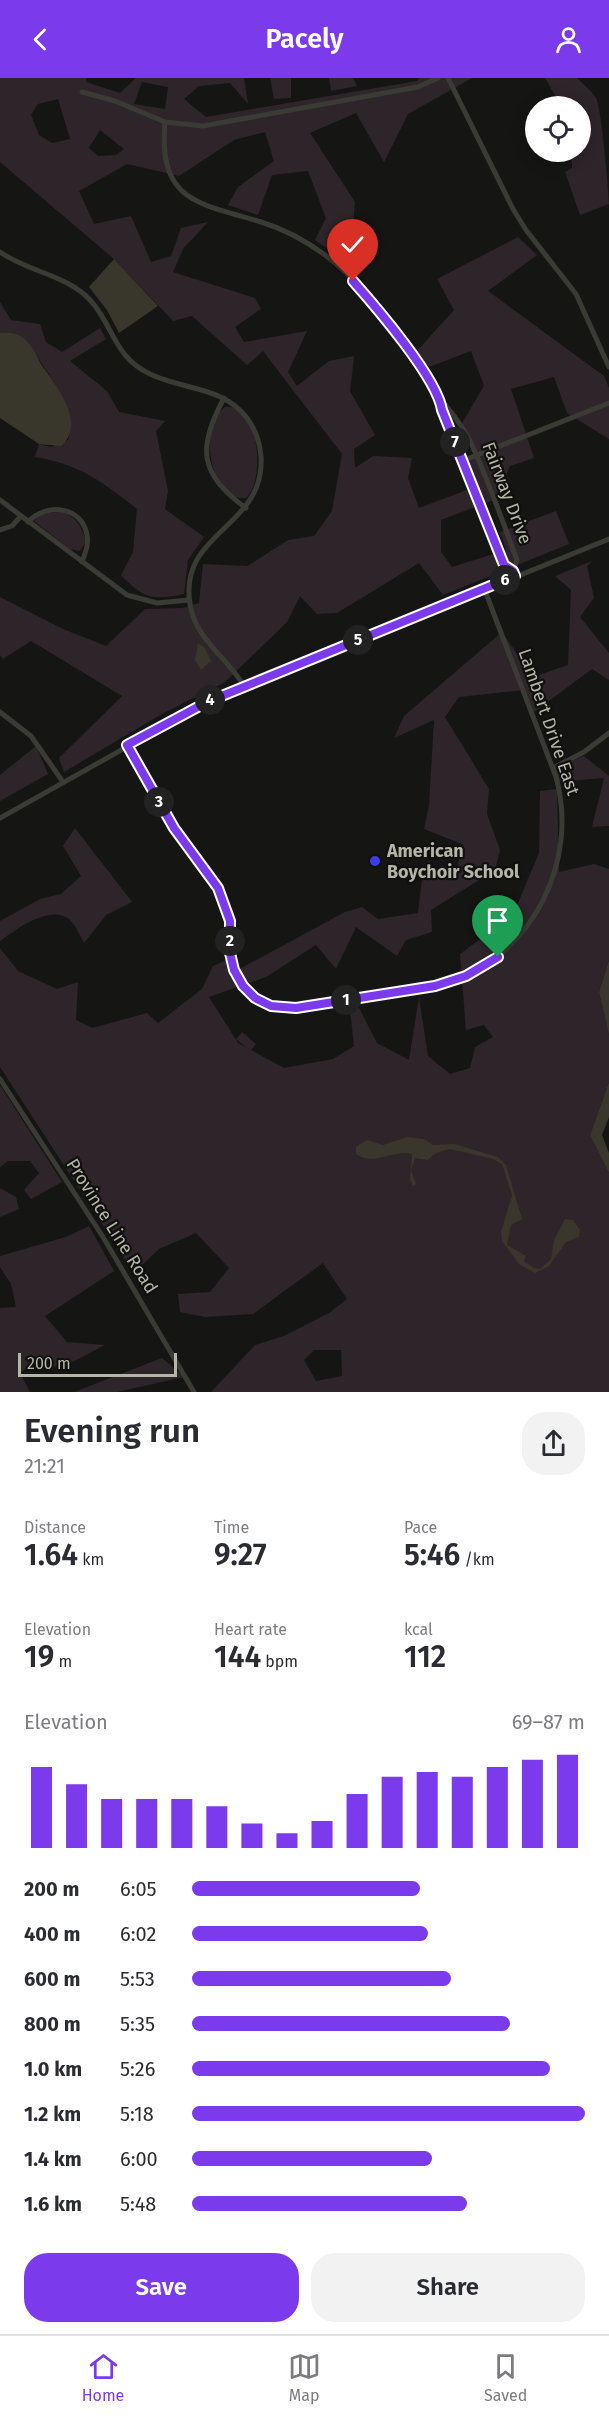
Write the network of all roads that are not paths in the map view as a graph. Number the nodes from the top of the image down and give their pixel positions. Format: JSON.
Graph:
{"nodes":[{"id":1,"x":438,"y":78,"type":"edge"},
{"id":2,"x":448,"y":78,"type":"edge"},
{"id":3,"x":82,"y":92,"type":"dead end"},
{"id":4,"x":165,"y":122,"type":"junction"},
{"id":5,"x":0,"y":252,"type":"edge"},
{"id":6,"x":609,"y":367,"type":"edge"},
{"id":7,"x":224,"y":398,"type":"junction"},
{"id":8,"x":440,"y":399,"type":"junction"},
{"id":9,"x":609,"y":403,"type":"edge"},
{"id":10,"x":477,"y":455,"type":"junction"},
{"id":11,"x":462,"y":461,"type":"junction"},
{"id":12,"x":0,"y":500,"type":"edge"},
{"id":13,"x":246,"y":508,"type":"junction"},
{"id":14,"x":21,"y":516,"type":"junction"},
{"id":15,"x":28,"y":522,"type":"junction"},
{"id":16,"x":0,"y":530,"type":"edge"},
{"id":17,"x":609,"y":539,"type":"edge"},
{"id":18,"x":82,"y":562,"type":"junction"},
{"id":19,"x":514,"y":573,"type":"junction"},
{"id":20,"x":484,"y":588,"type":"junction"},
{"id":21,"x":189,"y":600,"type":"junction"},
{"id":22,"x":244,"y":686,"type":"junction"},
{"id":23,"x":0,"y":712,"type":"edge"},
{"id":24,"x":609,"y":733,"type":"edge"},
{"id":25,"x":127,"y":745,"type":"junction"},
{"id":26,"x":553,"y":768,"type":"junction"},
{"id":27,"x":63,"y":782,"type":"junction"},
{"id":28,"x":0,"y":818,"type":"edge"},
{"id":29,"x":0,"y":1079,"type":"edge"},
{"id":30,"x":194,"y":1392,"type":"edge"}],
"edges":[{"from":1,"to":4,"type":"street"},
{"from":2,"to":6,"type":"street"},
{"from":3,"to":4,"type":"street"},
{"from":4,"to":8,"type":"street","name":"Fairway Drive"},
{"from":5,"to":7,"type":"street"},
{"from":7,"to":13,"type":"street"},
{"from":7,"to":13,"type":"street"},
{"from":8,"to":10,"type":"street","name":"Fairway Drive"},
{"from":8,"to":11,"type":"street","name":"Fairway Drive"},
{"from":9,"to":10,"type":"street"},
{"from":10,"to":11,"type":"street"},
{"from":10,"to":19,"type":"street","name":"Fairway Drive"},
{"from":11,"to":19,"type":"street","name":"Fairway Drive"},
{"from":12,"to":14,"type":"street"},
{"from":13,"to":21,"type":"street"},
{"from":14,"to":15,"type":"street"},
{"from":14,"to":16,"type":"street"},
{"from":15,"to":18,"type":"street"},
{"from":15,"to":18,"type":"street"},
{"from":17,"to":19,"type":"street"},
{"from":18,"to":21,"type":"street"},
{"from":19,"to":20,"type":"street"},
{"from":20,"to":22,"type":"street"},
{"from":20,"to":26,"type":"street","name":"Lambert Drive East"},
{"from":21,"to":22,"type":"street"},
{"from":22,"to":25,"type":"street"},
{"from":23,"to":27,"type":"street"},
{"from":24,"to":26,"type":"street"},
{"from":25,"to":26,"type":"street","name":"Lambert Drive East"},
{"from":25,"to":27,"type":"street"},
{"from":27,"to":28,"type":"street"},
{"from":29,"to":30,"type":"street","name":"Province Line Road"}]}
